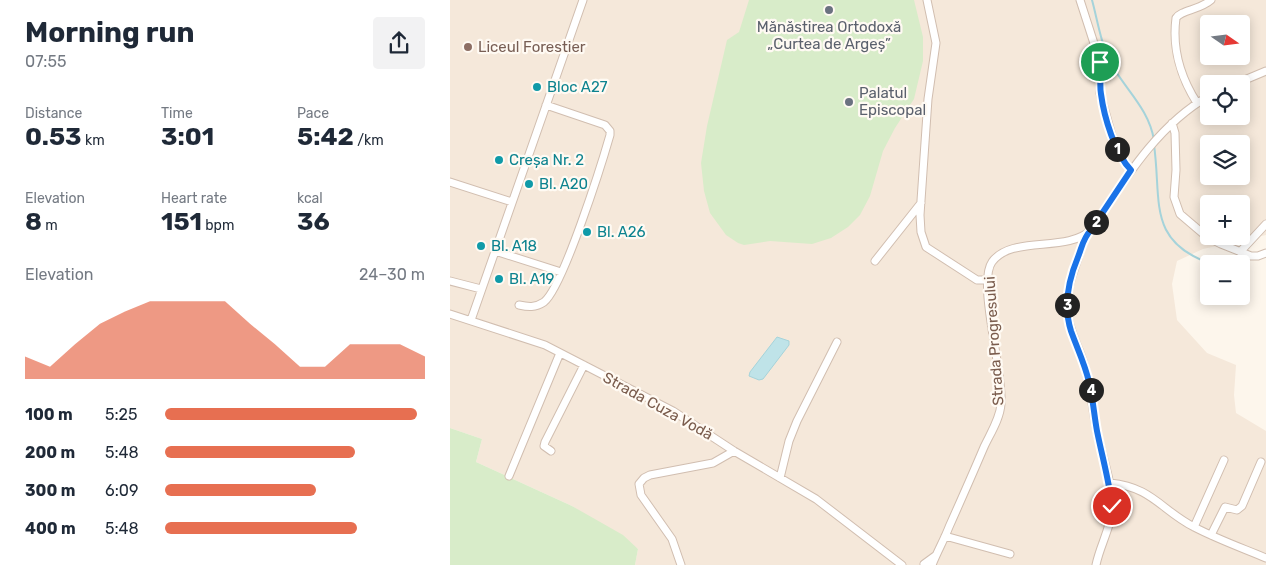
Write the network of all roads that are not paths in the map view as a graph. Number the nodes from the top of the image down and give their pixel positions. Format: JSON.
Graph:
{"nodes":[{"id":1,"x":583,"y":0,"type":"edge"},
{"id":2,"x":927,"y":0,"type":"edge"},
{"id":3,"x":1080,"y":0,"type":"edge"},
{"id":4,"x":1211,"y":0,"type":"edge"},
{"id":5,"x":1266,"y":71,"type":"edge"},
{"id":6,"x":1250,"y":78,"type":"edge"},
{"id":7,"x":1200,"y":101,"type":"edge"},
{"id":8,"x":1196,"y":103,"type":"junction"},
{"id":9,"x":546,"y":105,"type":"junction"},
{"id":10,"x":1172,"y":123,"type":"junction"},
{"id":11,"x":1131,"y":170,"type":"junction"},
{"id":12,"x":450,"y":182,"type":"edge"},
{"id":13,"x":512,"y":202,"type":"junction"},
{"id":14,"x":921,"y":203,"type":"junction"},
{"id":15,"x":1266,"y":224,"type":"edge"},
{"id":16,"x":1084,"y":236,"type":"junction"},
{"id":17,"x":495,"y":250,"type":"junction"},
{"id":18,"x":1240,"y":252,"type":"junction"},
{"id":19,"x":1266,"y":253,"type":"edge"},
{"id":20,"x":875,"y":261,"type":"dead end"},
{"id":21,"x":561,"y":272,"type":"junction"},
{"id":22,"x":987,"y":280,"type":"junction"},
{"id":23,"x":450,"y":281,"type":"edge"},
{"id":24,"x":481,"y":289,"type":"junction"},
{"id":25,"x":519,"y":305,"type":"dead end"},
{"id":26,"x":451,"y":314,"type":"edge"},
{"id":27,"x":471,"y":320,"type":"junction"},
{"id":28,"x":450,"y":323,"type":"edge"},
{"id":29,"x":837,"y":342,"type":"dead end"},
{"id":30,"x":560,"y":352,"type":"junction"},
{"id":31,"x":584,"y":365,"type":"junction"},
{"id":32,"x":734,"y":451,"type":"junction"},
{"id":33,"x":551,"y":452,"type":"dead end"},
{"id":34,"x":1224,"y":460,"type":"dead end"},
{"id":35,"x":1261,"y":462,"type":"dead end"},
{"id":36,"x":509,"y":476,"type":"dead end"},
{"id":37,"x":780,"y":478,"type":"junction"},
{"id":38,"x":1110,"y":483,"type":"junction"},
{"id":39,"x":1194,"y":527,"type":"junction"},
{"id":40,"x":1211,"y":535,"type":"junction"},
{"id":41,"x":945,"y":536,"type":"junction"},
{"id":42,"x":1010,"y":554,"type":"dead end"},
{"id":43,"x":935,"y":556,"type":"junction"},
{"id":44,"x":1266,"y":558,"type":"edge"},
{"id":45,"x":681,"y":565,"type":"edge"},
{"id":46,"x":901,"y":565,"type":"edge"},
{"id":47,"x":923,"y":565,"type":"edge"},
{"id":48,"x":932,"y":565,"type":"edge"},
{"id":49,"x":1096,"y":565,"type":"edge"}],
"edges":[{"from":1,"to":9,"type":"street"},
{"from":2,"to":14,"type":"street"},
{"from":3,"to":11,"type":"street"},
{"from":4,"to":8,"type":"street"},
{"from":5,"to":6,"type":"street"},
{"from":7,"to":8,"type":"street"},
{"from":8,"to":10,"type":"street"},
{"from":9,"to":13,"type":"street"},
{"from":9,"to":21,"type":"street"},
{"from":10,"to":11,"type":"street"},
{"from":10,"to":18,"type":"street"},
{"from":11,"to":16,"type":"street"},
{"from":12,"to":13,"type":"street"},
{"from":13,"to":17,"type":"street"},
{"from":14,"to":20,"type":"street"},
{"from":14,"to":22,"type":"street"},
{"from":15,"to":18,"type":"street"},
{"from":16,"to":22,"type":"street","name":"Strada Progresului"},
{"from":16,"to":38,"type":"street"},
{"from":17,"to":21,"type":"street"},
{"from":17,"to":24,"type":"street"},
{"from":18,"to":19,"type":"street"},
{"from":21,"to":25,"type":"street"},
{"from":22,"to":41,"type":"street","name":"Strada Progresului"},
{"from":23,"to":24,"type":"street"},
{"from":24,"to":27,"type":"street"},
{"from":26,"to":27,"type":"street","name":"Strada Cuza Vodă"},
{"from":26,"to":28,"type":"street","name":"Strada Cuza Vodă"},
{"from":27,"to":30,"type":"street","name":"Strada Cuza Vodă"},
{"from":29,"to":37,"type":"street"},
{"from":30,"to":31,"type":"street","name":"Strada Cuza Vodă"},
{"from":30,"to":36,"type":"street"},
{"from":31,"to":32,"type":"street","name":"Strada Cuza Vodă"},
{"from":31,"to":33,"type":"street"},
{"from":32,"to":37,"type":"street","name":"Strada Cuza Vodă"},
{"from":32,"to":45,"type":"street"},
{"from":34,"to":39,"type":"street"},
{"from":35,"to":40,"type":"street"},
{"from":37,"to":46,"type":"street","name":"Strada Cuza Vodă"},
{"from":38,"to":39,"type":"street"},
{"from":38,"to":49,"type":"street"},
{"from":39,"to":40,"type":"street"},
{"from":40,"to":44,"type":"street"},
{"from":41,"to":42,"type":"street"},
{"from":41,"to":43,"type":"street","name":"Strada Progresului"},
{"from":43,"to":47,"type":"street","name":"Strada Progresului"},
{"from":43,"to":48,"type":"street","name":"Strada Progresului"}]}
